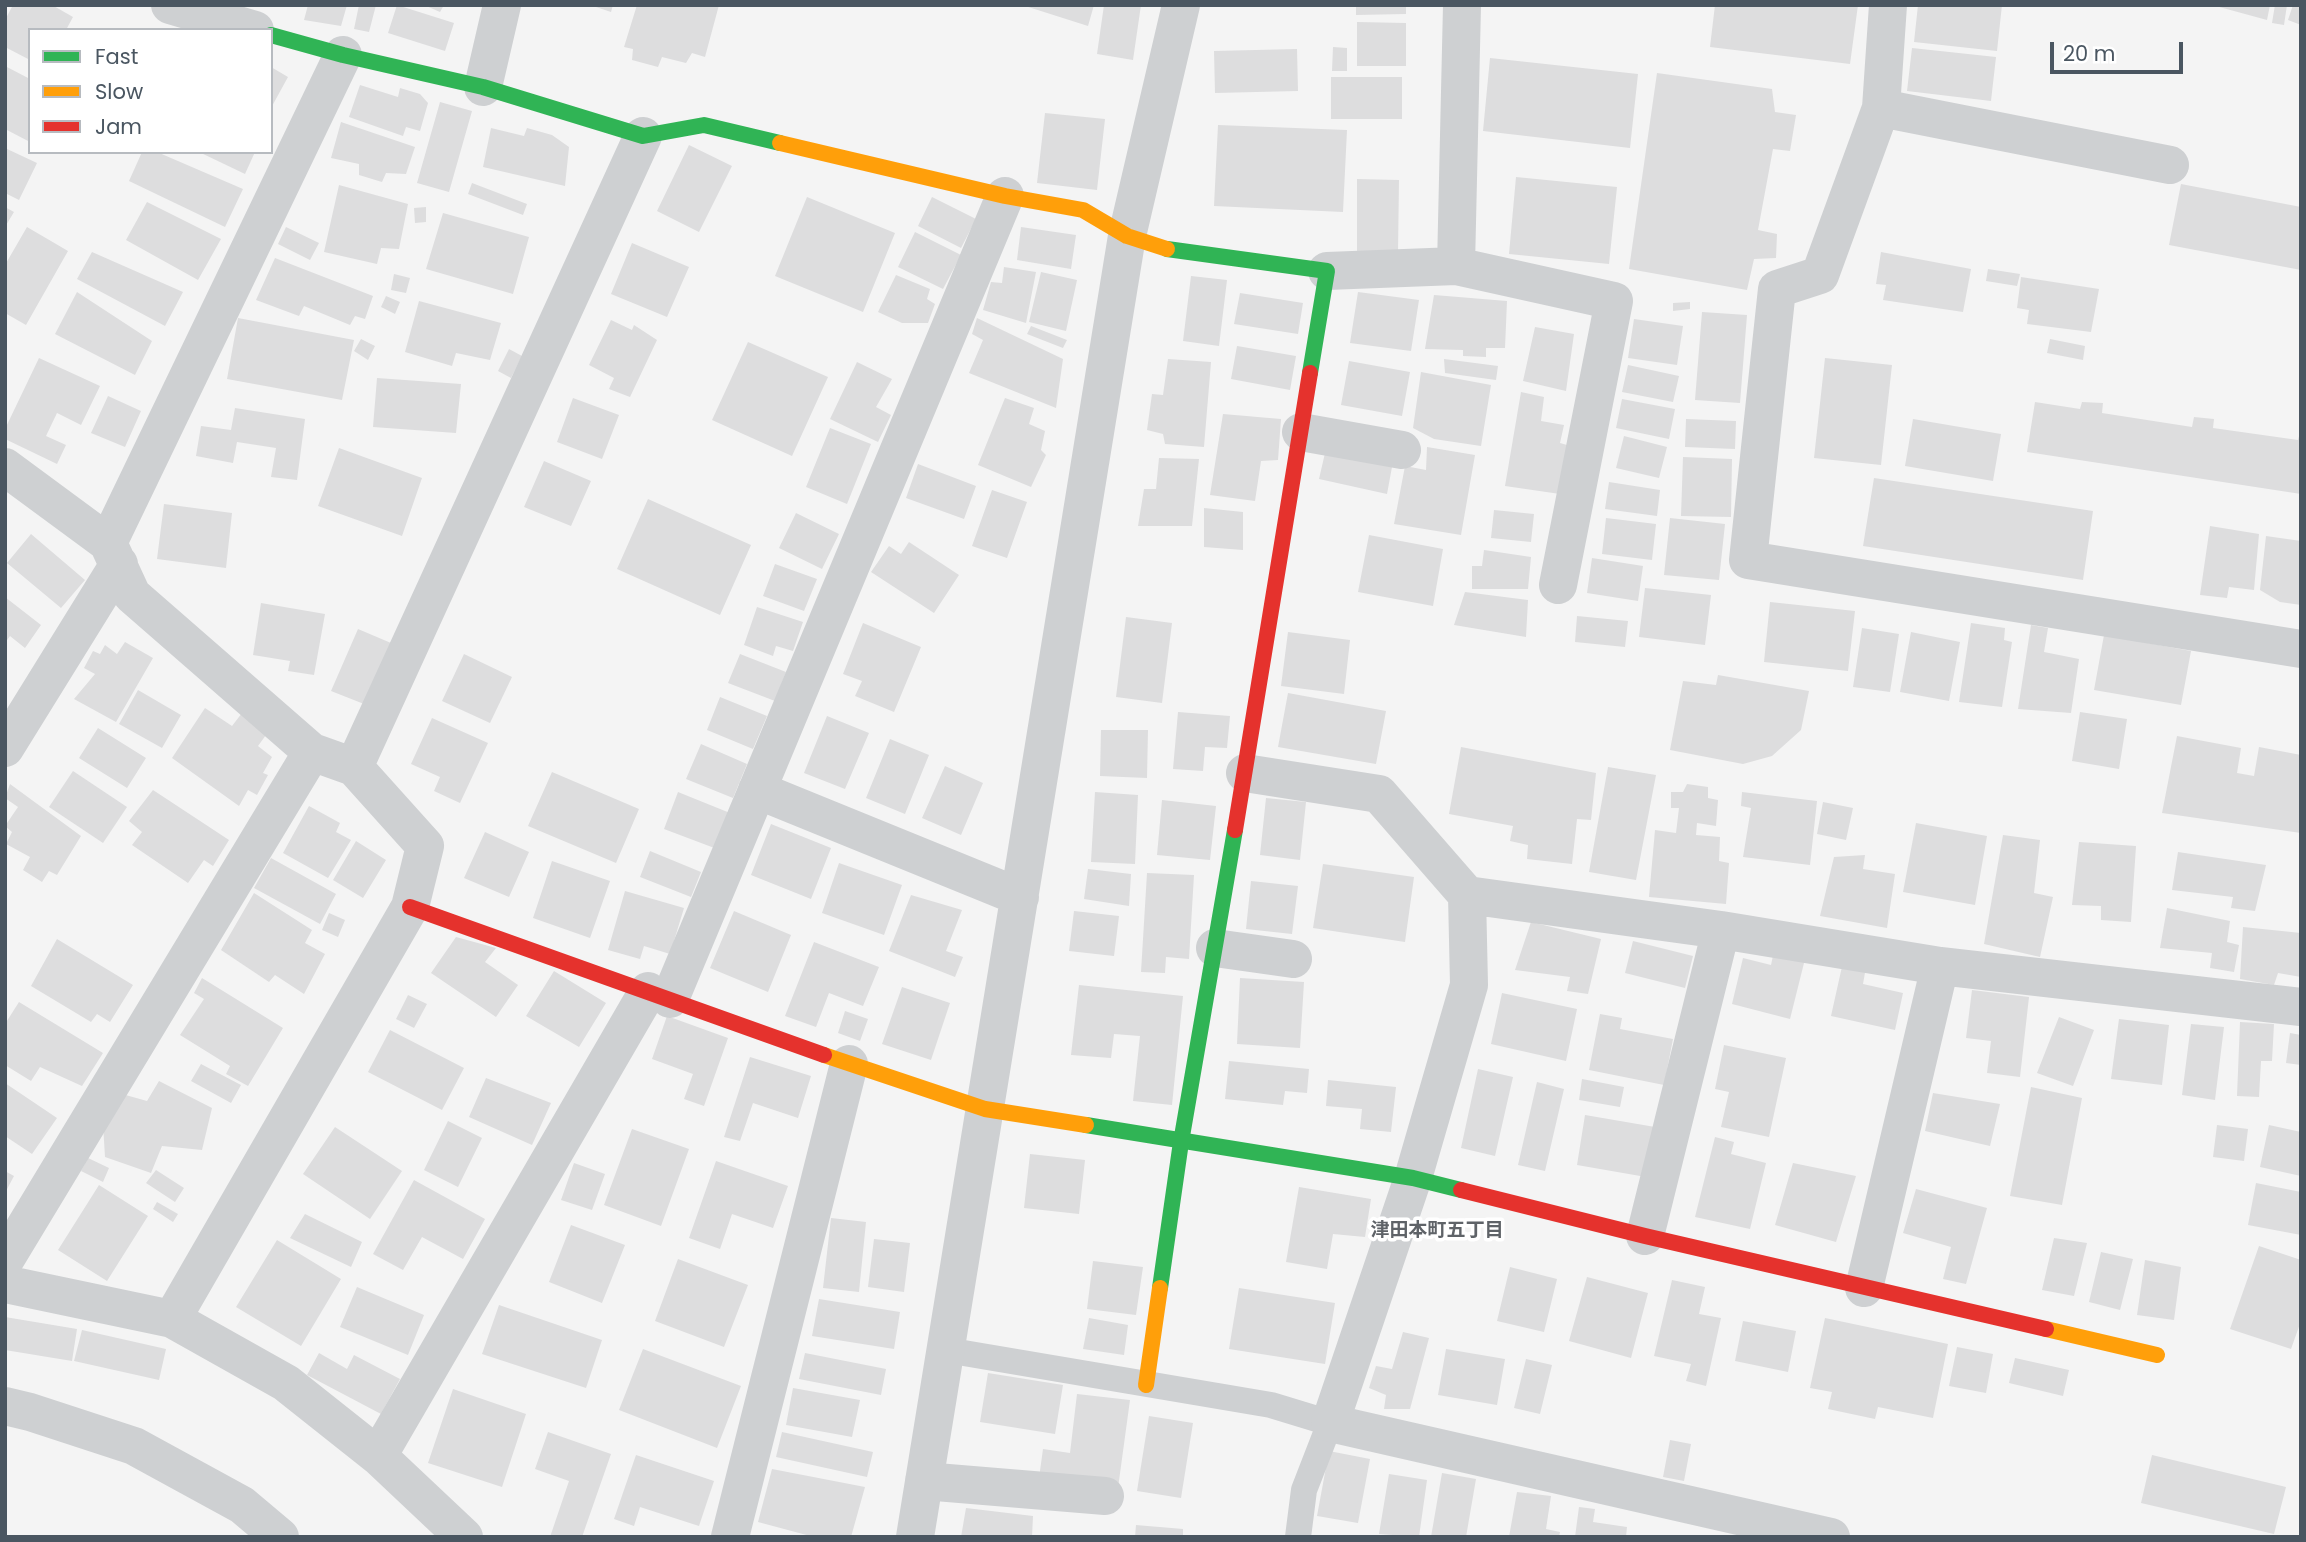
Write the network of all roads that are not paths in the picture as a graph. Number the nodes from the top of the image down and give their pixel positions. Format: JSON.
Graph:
{"nodes":[{"id":1,"x":170,"y":5,"type":"edge"},
{"id":2,"x":502,"y":5,"type":"edge"},
{"id":3,"x":1181,"y":5,"type":"edge"},
{"id":4,"x":1462,"y":5,"type":"edge"},
{"id":5,"x":1888,"y":5,"type":"edge"},
{"id":6,"x":248,"y":28,"type":"edge"},
{"id":7,"x":273,"y":35,"type":"edge"},
{"id":8,"x":342,"y":55,"type":"junction"},
{"id":9,"x":483,"y":87,"type":"junction"},
{"id":10,"x":1881,"y":108,"type":"junction"},
{"id":11,"x":643,"y":136,"type":"junction"},
{"id":12,"x":2170,"y":165,"type":"dead end"},
{"id":13,"x":1006,"y":196,"type":"junction"},
{"id":14,"x":1127,"y":236,"type":"junction"},
{"id":15,"x":1456,"y":267,"type":"junction"},
{"id":16,"x":1326,"y":271,"type":"junction"},
{"id":17,"x":1301,"y":432,"type":"junction"},
{"id":18,"x":1402,"y":450,"type":"dead end"},
{"id":19,"x":5,"y":467,"type":"edge"},
{"id":20,"x":113,"y":553,"type":"junction"},
{"id":21,"x":1558,"y":585,"type":"dead end"},
{"id":22,"x":2301,"y":649,"type":"edge"},
{"id":23,"x":5,"y":748,"type":"edge"},
{"id":24,"x":312,"y":752,"type":"junction"},
{"id":25,"x":354,"y":767,"type":"junction"},
{"id":26,"x":1245,"y":772,"type":"junction"},
{"id":27,"x":757,"y":790,"type":"junction"},
{"id":28,"x":1467,"y":895,"type":"junction"},
{"id":29,"x":1020,"y":897,"type":"junction"},
{"id":30,"x":410,"y":907,"type":"junction"},
{"id":31,"x":1721,"y":930,"type":"junction"},
{"id":32,"x":1214,"y":948,"type":"junction"},
{"id":33,"x":1293,"y":959,"type":"dead end"},
{"id":34,"x":1940,"y":966,"type":"junction"},
{"id":35,"x":659,"y":995,"type":"junction"},
{"id":36,"x":2301,"y":1007,"type":"edge"},
{"id":37,"x":849,"y":1064,"type":"junction"},
{"id":38,"x":985,"y":1109,"type":"junction"},
{"id":39,"x":1181,"y":1142,"type":"junction"},
{"id":40,"x":1413,"y":1178,"type":"junction"},
{"id":41,"x":1645,"y":1236,"type":"junction"},
{"id":42,"x":5,"y":1260,"type":"edge"},
{"id":43,"x":5,"y":1284,"type":"edge"},
{"id":44,"x":1864,"y":1288,"type":"junction"},
{"id":45,"x":172,"y":1319,"type":"junction"},
{"id":46,"x":946,"y":1350,"type":"junction"},
{"id":47,"x":2157,"y":1355,"type":"dead end"},
{"id":48,"x":1146,"y":1385,"type":"junction"},
{"id":49,"x":5,"y":1406,"type":"edge"},
{"id":50,"x":1330,"y":1423,"type":"junction"},
{"id":51,"x":378,"y":1456,"type":"junction"},
{"id":52,"x":924,"y":1481,"type":"junction"},
{"id":53,"x":1105,"y":1496,"type":"dead end"},
{"id":54,"x":280,"y":1537,"type":"edge"},
{"id":55,"x":464,"y":1537,"type":"edge"},
{"id":56,"x":730,"y":1537,"type":"edge"},
{"id":57,"x":915,"y":1537,"type":"edge"},
{"id":58,"x":1298,"y":1537,"type":"edge"},
{"id":59,"x":1830,"y":1537,"type":"edge"}],
"edges":[{"from":1,"to":6,"type":"street"},
{"from":2,"to":9,"type":"street"},
{"from":3,"to":14,"type":"street"},
{"from":4,"to":15,"type":"street"},
{"from":5,"to":10,"type":"street"},
{"from":7,"to":8,"type":"street"},
{"from":8,"to":9,"type":"street"},
{"from":8,"to":20,"type":"street"},
{"from":9,"to":11,"type":"street"},
{"from":10,"to":12,"type":"street"},
{"from":10,"to":22,"type":"street"},
{"from":11,"to":13,"type":"street"},
{"from":11,"to":25,"type":"street"},
{"from":13,"to":14,"type":"street"},
{"from":13,"to":27,"type":"street"},
{"from":14,"to":16,"type":"street"},
{"from":14,"to":29,"type":"street"},
{"from":15,"to":16,"type":"street"},
{"from":15,"to":21,"type":"street"},
{"from":16,"to":17,"type":"street"},
{"from":17,"to":18,"type":"street"},
{"from":17,"to":26,"type":"street"},
{"from":19,"to":20,"type":"street"},
{"from":20,"to":23,"type":"street"},
{"from":20,"to":24,"type":"street"},
{"from":24,"to":25,"type":"street"},
{"from":24,"to":42,"type":"street"},
{"from":25,"to":30,"type":"street"},
{"from":26,"to":28,"type":"street"},
{"from":26,"to":32,"type":"street"},
{"from":27,"to":29,"type":"street"},
{"from":27,"to":35,"type":"street"},
{"from":28,"to":31,"type":"street"},
{"from":28,"to":40,"type":"street"},
{"from":29,"to":38,"type":"street"},
{"from":30,"to":35,"type":"street"},
{"from":30,"to":45,"type":"street"},
{"from":31,"to":34,"type":"street"},
{"from":31,"to":41,"type":"street"},
{"from":32,"to":33,"type":"street"},
{"from":32,"to":39,"type":"street"},
{"from":34,"to":36,"type":"street"},
{"from":34,"to":44,"type":"street"},
{"from":35,"to":37,"type":"street"},
{"from":35,"to":51,"type":"street"},
{"from":37,"to":38,"type":"street"},
{"from":37,"to":56,"type":"street"},
{"from":38,"to":39,"type":"street"},
{"from":38,"to":46,"type":"street"},
{"from":39,"to":40,"type":"street"},
{"from":39,"to":48,"type":"street"},
{"from":40,"to":41,"type":"street"},
{"from":40,"to":50,"type":"street"},
{"from":41,"to":44,"type":"street"},
{"from":43,"to":45,"type":"street"},
{"from":44,"to":47,"type":"street"},
{"from":45,"to":51,"type":"street"},
{"from":46,"to":48,"type":"lane"},
{"from":46,"to":52,"type":"street"},
{"from":48,"to":50,"type":"lane"},
{"from":49,"to":54,"type":"street"},
{"from":50,"to":58,"type":"lane"},
{"from":50,"to":59,"type":"street"},
{"from":51,"to":55,"type":"street"},
{"from":52,"to":53,"type":"street"},
{"from":52,"to":57,"type":"street"}]}
